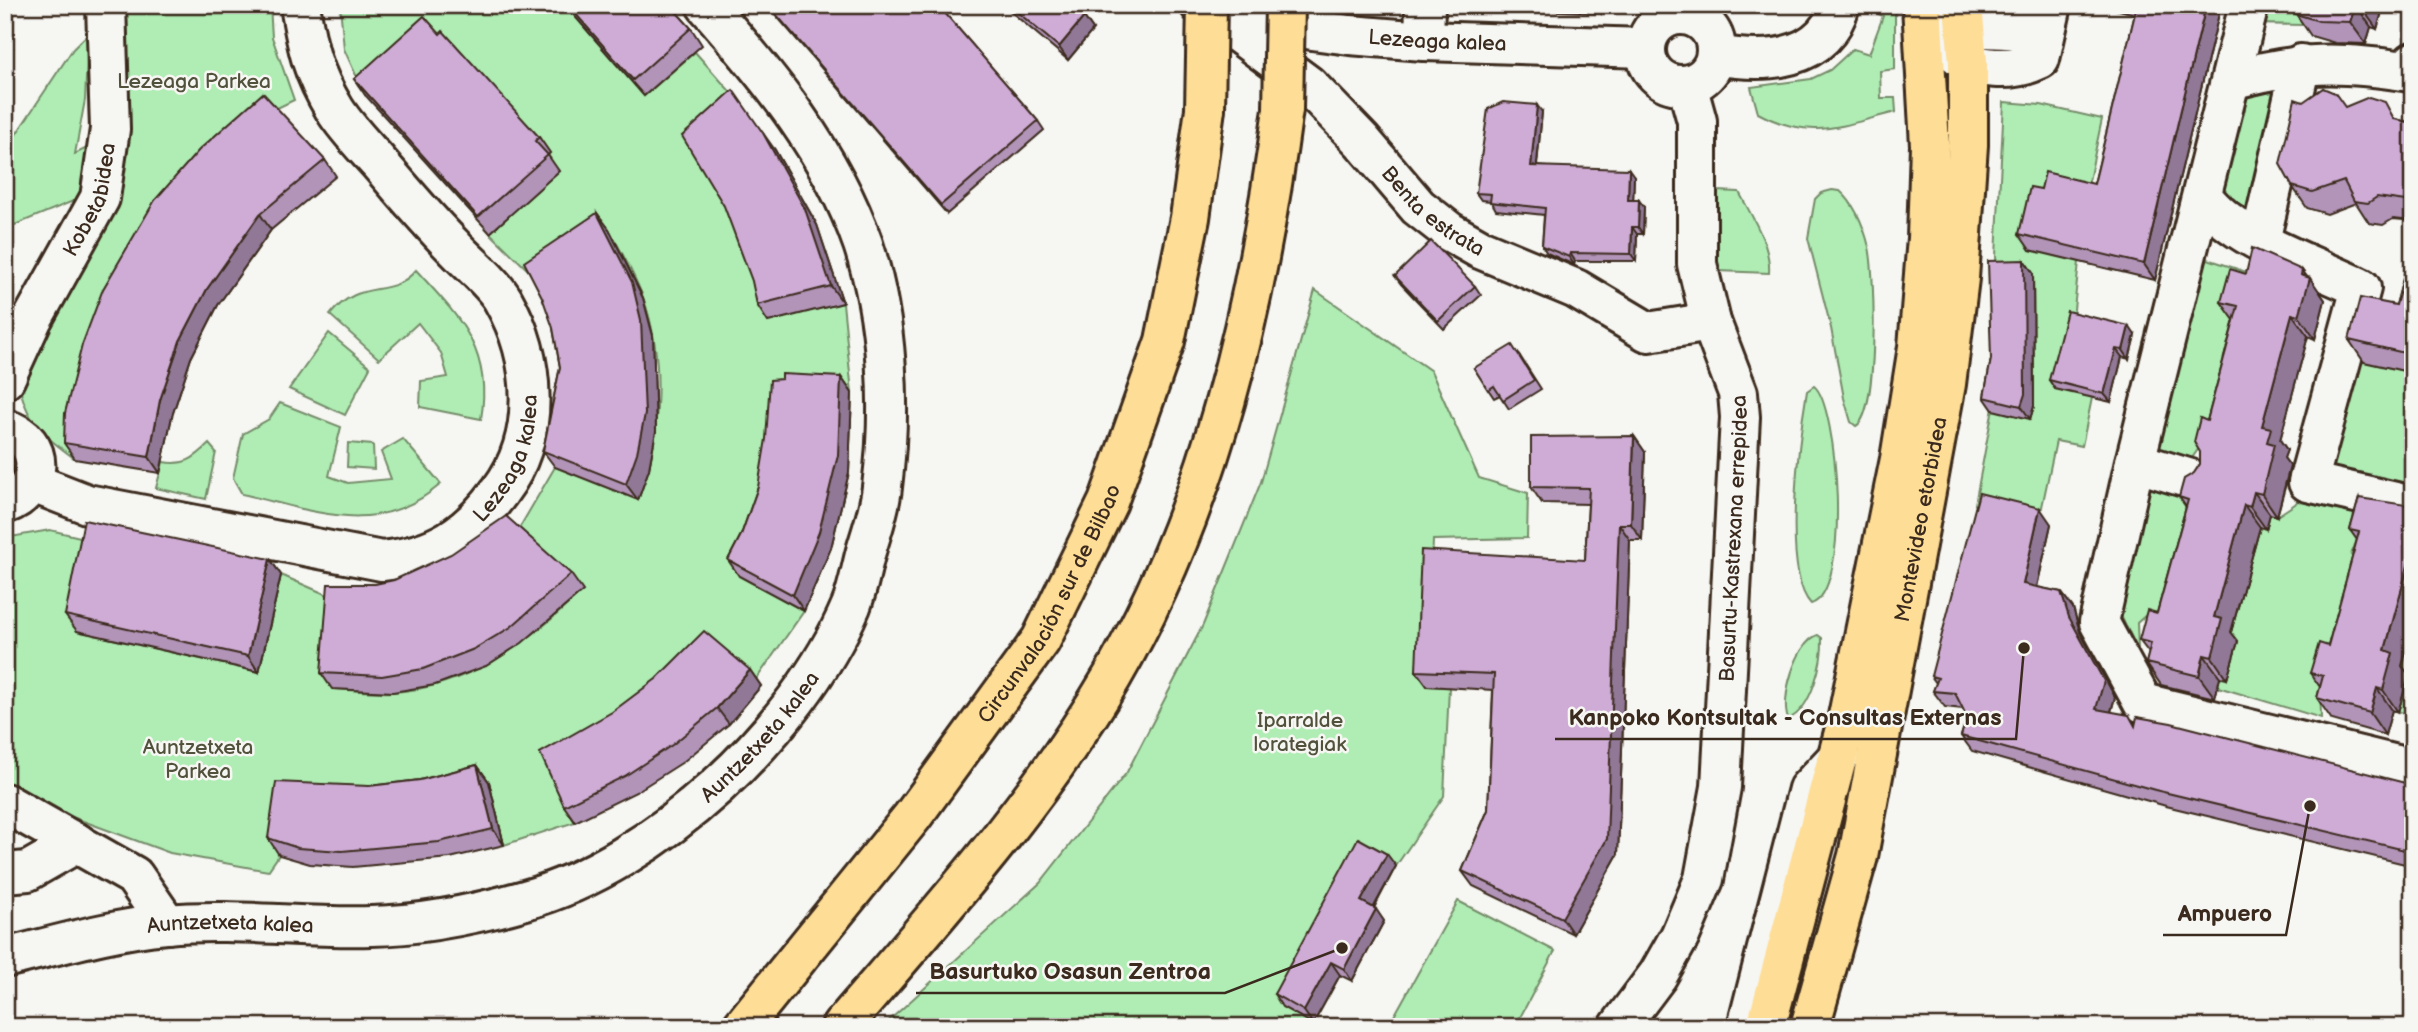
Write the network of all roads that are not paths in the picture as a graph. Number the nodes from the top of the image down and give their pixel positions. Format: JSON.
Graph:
{"nodes":[{"id":1,"x":106,"y":5,"type":"edge"},
{"id":2,"x":300,"y":5,"type":"edge"},
{"id":3,"x":706,"y":5,"type":"edge"},
{"id":4,"x":1200,"y":5,"type":"edge"},
{"id":5,"x":1207,"y":5,"type":"edge"},
{"id":6,"x":1236,"y":5,"type":"edge"},
{"id":7,"x":1285,"y":5,"type":"edge"},
{"id":8,"x":1840,"y":5,"type":"edge"},
{"id":9,"x":1922,"y":5,"type":"edge"},
{"id":10,"x":1928,"y":5,"type":"edge"},
{"id":11,"x":2249,"y":5,"type":"edge"},
{"id":12,"x":1682,"y":10,"type":"edge"},
{"id":13,"x":2048,"y":18,"type":"edge"},
{"id":14,"x":1424,"y":23,"type":"edge"},
{"id":15,"x":1965,"y":31,"type":"edge"},
{"id":16,"x":1646,"y":48,"type":"junction"},
{"id":17,"x":1716,"y":55,"type":"junction"},
{"id":18,"x":2413,"y":62,"type":"edge"},
{"id":19,"x":2301,"y":65,"type":"junction"},
{"id":20,"x":2231,"y":80,"type":"junction"},
{"id":21,"x":1687,"y":85,"type":"junction"},
{"id":22,"x":2203,"y":197,"type":"junction"},
{"id":23,"x":2260,"y":240,"type":"junction"},
{"id":24,"x":1711,"y":322,"type":"junction"},
{"id":25,"x":5,"y":379,"type":"edge"},
{"id":26,"x":5,"y":429,"type":"edge"},
{"id":27,"x":2135,"y":462,"type":"junction"},
{"id":28,"x":2193,"y":480,"type":"edge"},
{"id":29,"x":19,"y":493,"type":"edge"},
{"id":30,"x":2413,"y":506,"type":"edge"},
{"id":31,"x":1839,"y":756,"type":"junction"},
{"id":32,"x":2413,"y":769,"type":"edge"},
{"id":33,"x":5,"y":803,"type":"edge"},
{"id":34,"x":77,"y":844,"type":"junction"},
{"id":35,"x":5,"y":873,"type":"edge"},
{"id":36,"x":167,"y":924,"type":"junction"},
{"id":37,"x":5,"y":958,"type":"edge"},
{"id":38,"x":1623,"y":1022,"type":"edge"},
{"id":39,"x":742,"y":1027,"type":"edge"},
{"id":40,"x":841,"y":1027,"type":"edge"},
{"id":41,"x":1747,"y":1027,"type":"edge"},
{"id":42,"x":1766,"y":1027,"type":"edge"},
{"id":43,"x":1810,"y":1027,"type":"edge"}],
"edges":[{"from":1,"to":25,"type":"street","name":"Kobetabidea"},
{"from":2,"to":29,"type":"street","name":"Lezeaga kalea"},
{"from":3,"to":36,"type":"street","name":"Auntzetxeta kalea"},
{"from":4,"to":24,"type":"street","name":"Benta estrata"},
{"from":5,"to":39,"type":"main road","name":"Circunvalación sur de Bilbao","bridge":true},
{"from":6,"to":14,"type":"street","name":"Lezeaga kalea"},
{"from":7,"to":40,"type":"main road","bridge":true},
{"from":8,"to":17,"type":"street"},
{"from":9,"to":31,"type":"main road","name":"Montevideo etorbidea"},
{"from":10,"to":15,"type":"street"},
{"from":11,"to":20,"type":"street"},
{"from":12,"to":16,"type":"street"},
{"from":12,"to":17,"type":"street"},
{"from":13,"to":15,"type":"street"},
{"from":14,"to":16,"type":"street","name":"Lezeaga kalea"},
{"from":15,"to":43,"type":"main road","name":"Montevideo etorbidea"},
{"from":16,"to":21,"type":"street"},
{"from":17,"to":21,"type":"street"},
{"from":18,"to":19,"type":"street"},
{"from":19,"to":20,"type":"street"},
{"from":19,"to":23,"type":"street"},
{"from":20,"to":22,"type":"street"},
{"from":21,"to":24,"type":"street","name":"Basurtu-Kastrexana errepidea"},
{"from":22,"to":23,"type":"street"},
{"from":22,"to":27,"type":"street"},
{"from":23,"to":30,"type":"street"},
{"from":24,"to":38,"type":"street","name":"Basurtu-Kastrexana errepidea"},
{"from":26,"to":29,"type":"street"},
{"from":27,"to":28,"type":"street"},
{"from":27,"to":32,"type":"street"},
{"from":31,"to":41,"type":"street"},
{"from":31,"to":42,"type":"main road","name":"Montevideo etorbidea"},
{"from":33,"to":34,"type":"street"},
{"from":34,"to":35,"type":"street"},
{"from":34,"to":36,"type":"street"},
{"from":36,"to":37,"type":"street","name":"Auntzetxeta kalea"}]}
